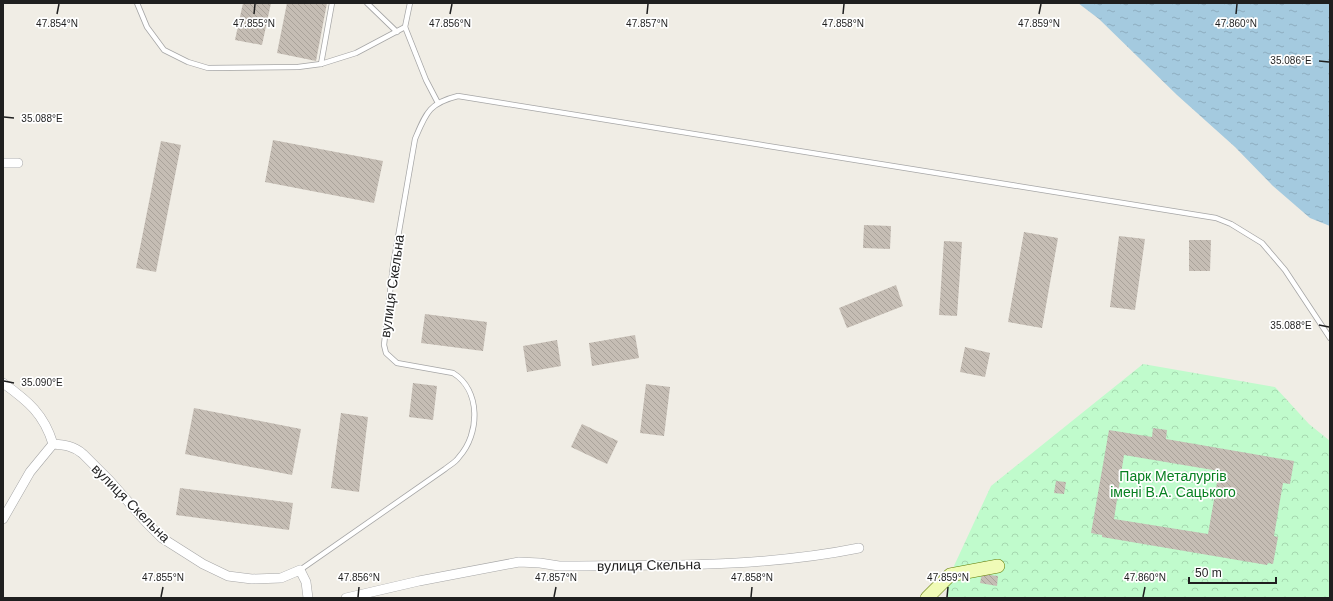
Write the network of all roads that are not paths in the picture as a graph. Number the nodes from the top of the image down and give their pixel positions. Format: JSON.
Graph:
{"nodes":[{"id":1,"x":137,"y":3,"type":"edge"},
{"id":2,"x":332,"y":3,"type":"edge"},
{"id":3,"x":367,"y":3,"type":"edge"},
{"id":4,"x":410,"y":3,"type":"edge"},
{"id":5,"x":405,"y":27,"type":"junction"},
{"id":6,"x":397,"y":32,"type":"junction"},
{"id":7,"x":321,"y":64,"type":"junction"},
{"id":8,"x":438,"y":103,"type":"junction"},
{"id":9,"x":3,"y":163,"type":"edge"},
{"id":10,"x":18,"y":163,"type":"dead end"},
{"id":11,"x":1330,"y":338,"type":"edge"},
{"id":12,"x":3,"y":383,"type":"edge"},
{"id":13,"x":53,"y":444,"type":"junction"},
{"id":14,"x":3,"y":519,"type":"edge"},
{"id":15,"x":859,"y":548,"type":"dead end"},
{"id":16,"x":998,"y":566,"type":"dead end"},
{"id":17,"x":300,"y":570,"type":"junction"},
{"id":18,"x":308,"y":598,"type":"edge"},
{"id":19,"x":346,"y":598,"type":"edge"},
{"id":20,"x":927,"y":598,"type":"edge"}],
"edges":[{"from":1,"to":7,"type":"lane"},
{"from":2,"to":7,"type":"lane"},
{"from":3,"to":6,"type":"lane"},
{"from":4,"to":5,"type":"lane"},
{"from":5,"to":6,"type":"lane"},
{"from":5,"to":8,"type":"lane"},
{"from":6,"to":7,"type":"lane"},
{"from":8,"to":11,"type":"lane","name":"вулиця Скельна"},
{"from":8,"to":17,"type":"lane","name":"вулиця Скельна"},
{"from":9,"to":10,"type":"street"},
{"from":12,"to":13,"type":"street"},
{"from":13,"to":14,"type":"street"},
{"from":13,"to":17,"type":"street","name":"вулиця Скельна"},
{"from":15,"to":19,"type":"street","name":"вулиця Скельна"},
{"from":16,"to":20,"type":"street"},
{"from":17,"to":18,"type":"street"}]}
